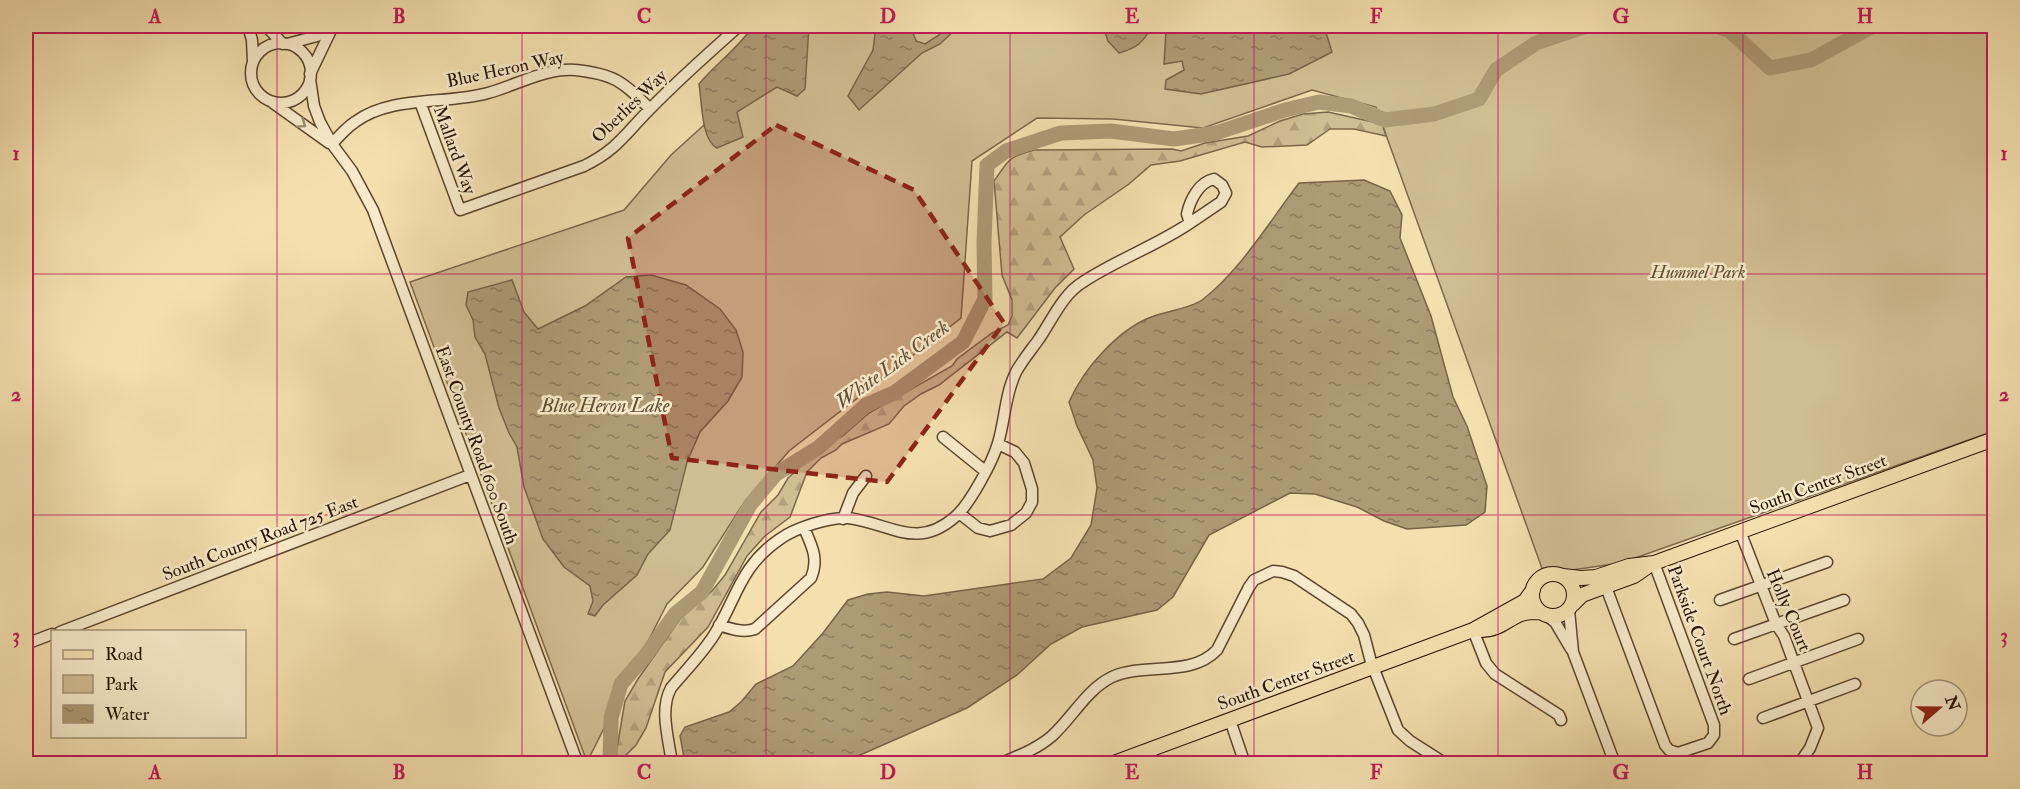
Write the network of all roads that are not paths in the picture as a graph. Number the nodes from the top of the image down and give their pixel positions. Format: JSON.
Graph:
{"nodes":[{"id":1,"x":248,"y":26,"type":"edge"},
{"id":2,"x":266,"y":26,"type":"edge"},
{"id":3,"x":334,"y":26,"type":"edge"},
{"id":4,"x":739,"y":26,"type":"edge"},
{"id":5,"x":284,"y":44,"type":"junction"},
{"id":6,"x":253,"y":62,"type":"junction"},
{"id":7,"x":310,"y":76,"type":"junction"},
{"id":8,"x":272,"y":102,"type":"junction"},
{"id":9,"x":420,"y":102,"type":"junction"},
{"id":10,"x":650,"y":109,"type":"junction"},
{"id":11,"x":332,"y":144,"type":"junction"},
{"id":12,"x":460,"y":210,"type":"joint"},
{"id":13,"x":1190,"y":224,"type":"dead end"},
{"id":14,"x":943,"y":437,"type":"dead end"},
{"id":15,"x":1995,"y":439,"type":"edge"},
{"id":16,"x":998,"y":444,"type":"junction"},
{"id":17,"x":986,"y":471,"type":"junction"},
{"id":18,"x":470,"y":475,"type":"junction"},
{"id":19,"x":866,"y":476,"type":"dead end"},
{"id":20,"x":959,"y":513,"type":"junction"},
{"id":21,"x":843,"y":519,"type":"junction"},
{"id":22,"x":804,"y":528,"type":"junction"},
{"id":23,"x":1740,"y":531,"type":"junction"},
{"id":24,"x":1827,"y":562,"type":"dead end"},
{"id":25,"x":1654,"y":563,"type":"junction"},
{"id":26,"x":1563,"y":576,"type":"junction"},
{"id":27,"x":1761,"y":586,"type":"junction"},
{"id":28,"x":1606,"y":587,"type":"junction"},
{"id":29,"x":1533,"y":590,"type":"junction"},
{"id":30,"x":1720,"y":600,"type":"dead end"},
{"id":31,"x":1844,"y":600,"type":"dead end"},
{"id":32,"x":1571,"y":607,"type":"junction"},
{"id":33,"x":1543,"y":614,"type":"junction"},
{"id":34,"x":1776,"y":624,"type":"junction"},
{"id":35,"x":719,"y":625,"type":"junction"},
{"id":36,"x":65,"y":630,"type":"edge"},
{"id":37,"x":1473,"y":630,"type":"junction"},
{"id":38,"x":51,"y":634,"type":"edge"},
{"id":39,"x":1734,"y":639,"type":"dead end"},
{"id":40,"x":1858,"y":639,"type":"dead end"},
{"id":41,"x":26,"y":644,"type":"edge"},
{"id":42,"x":1573,"y":652,"type":"junction"},
{"id":43,"x":1793,"y":662,"type":"junction"},
{"id":44,"x":1374,"y":667,"type":"junction"},
{"id":45,"x":1749,"y":679,"type":"dead end"},
{"id":46,"x":1855,"y":684,"type":"dead end"},
{"id":47,"x":1809,"y":701,"type":"junction"},
{"id":48,"x":1763,"y":717,"type":"dead end"},
{"id":49,"x":1230,"y":720,"type":"junction"},
{"id":50,"x":1561,"y":720,"type":"dead end"},
{"id":51,"x":578,"y":761,"type":"edge"},
{"id":52,"x":672,"y":764,"type":"edge"},
{"id":53,"x":999,"y":764,"type":"edge"},
{"id":54,"x":1111,"y":764,"type":"edge"},
{"id":55,"x":1245,"y":764,"type":"edge"},
{"id":56,"x":1446,"y":764,"type":"edge"},
{"id":57,"x":1615,"y":764,"type":"edge"},
{"id":58,"x":1799,"y":764,"type":"edge"}],
"edges":[{"from":1,"to":6,"type":"street"},
{"from":2,"to":5,"type":"street"},
{"from":3,"to":5,"type":"street"},
{"from":3,"to":7,"type":"street"},
{"from":4,"to":10,"type":"street","name":"Oberlies Way"},
{"from":5,"to":6,"type":"street"},
{"from":5,"to":7,"type":"street"},
{"from":6,"to":8,"type":"street"},
{"from":7,"to":8,"type":"street"},
{"from":7,"to":11,"type":"street","name":"East County Road 600 South"},
{"from":8,"to":11,"type":"street","name":"East County Road 600 South","one_way":true},
{"from":9,"to":10,"type":"street","name":"Blue Heron Way"},
{"from":9,"to":11,"type":"street","name":"Blue Heron Way"},
{"from":9,"to":12,"type":"street","name":"Mallard Way"},
{"from":10,"to":12,"type":"street","name":"Oberlies Way"},
{"from":11,"to":18,"type":"street","name":"East County Road 600 South"},
{"from":13,"to":16,"type":"street"},
{"from":14,"to":17,"type":"street"},
{"from":15,"to":23,"type":"main road","name":"South Center Street"},
{"from":16,"to":17,"type":"street"},
{"from":16,"to":20,"type":"street"},
{"from":17,"to":20,"type":"street"},
{"from":18,"to":36,"type":"street","name":"South County Road 725 East"},
{"from":18,"to":51,"type":"street","name":"East County Road 600 South"},
{"from":19,"to":21,"type":"street"},
{"from":20,"to":21,"type":"street"},
{"from":21,"to":22,"type":"street"},
{"from":22,"to":35,"type":"street"},
{"from":22,"to":35,"type":"street"},
{"from":23,"to":25,"type":"main road","name":"South Center Street"},
{"from":23,"to":27,"type":"street","name":"Holly Court"},
{"from":24,"to":27,"type":"street"},
{"from":25,"to":26,"type":"main road","name":"South Center Street"},
{"from":25,"to":28,"type":"main road","name":"South Center Street"},
{"from":25,"to":28,"type":"street","name":"Parkside Court North"},
{"from":26,"to":29,"type":"main road"},
{"from":26,"to":32,"type":"main road"},
{"from":27,"to":30,"type":"street"},
{"from":27,"to":34,"type":"street","name":"Holly Court"},
{"from":28,"to":32,"type":"main road","name":"South Center Street"},
{"from":29,"to":33,"type":"main road"},
{"from":29,"to":37,"type":"main road","name":"South Center Street"},
{"from":31,"to":34,"type":"street"},
{"from":32,"to":33,"type":"main road"},
{"from":32,"to":42,"type":"street"},
{"from":33,"to":37,"type":"main road","name":"South Center Street"},
{"from":33,"to":42,"type":"street"},
{"from":34,"to":39,"type":"street"},
{"from":34,"to":43,"type":"street","name":"Holly Court"},
{"from":35,"to":52,"type":"street"},
{"from":37,"to":44,"type":"main road","name":"South Center Street"},
{"from":37,"to":50,"type":"street"},
{"from":38,"to":41,"type":"street"},
{"from":40,"to":43,"type":"street"},
{"from":42,"to":57,"type":"street"},
{"from":43,"to":45,"type":"street"},
{"from":43,"to":47,"type":"street","name":"Holly Court"},
{"from":44,"to":49,"type":"main road","name":"South Center Street"},
{"from":44,"to":53,"type":"street"},
{"from":44,"to":56,"type":"street"},
{"from":46,"to":47,"type":"street"},
{"from":47,"to":48,"type":"street"},
{"from":47,"to":58,"type":"street","name":"Holly Court"},
{"from":49,"to":54,"type":"main road","name":"South Center Street"},
{"from":49,"to":55,"type":"street"}]}
